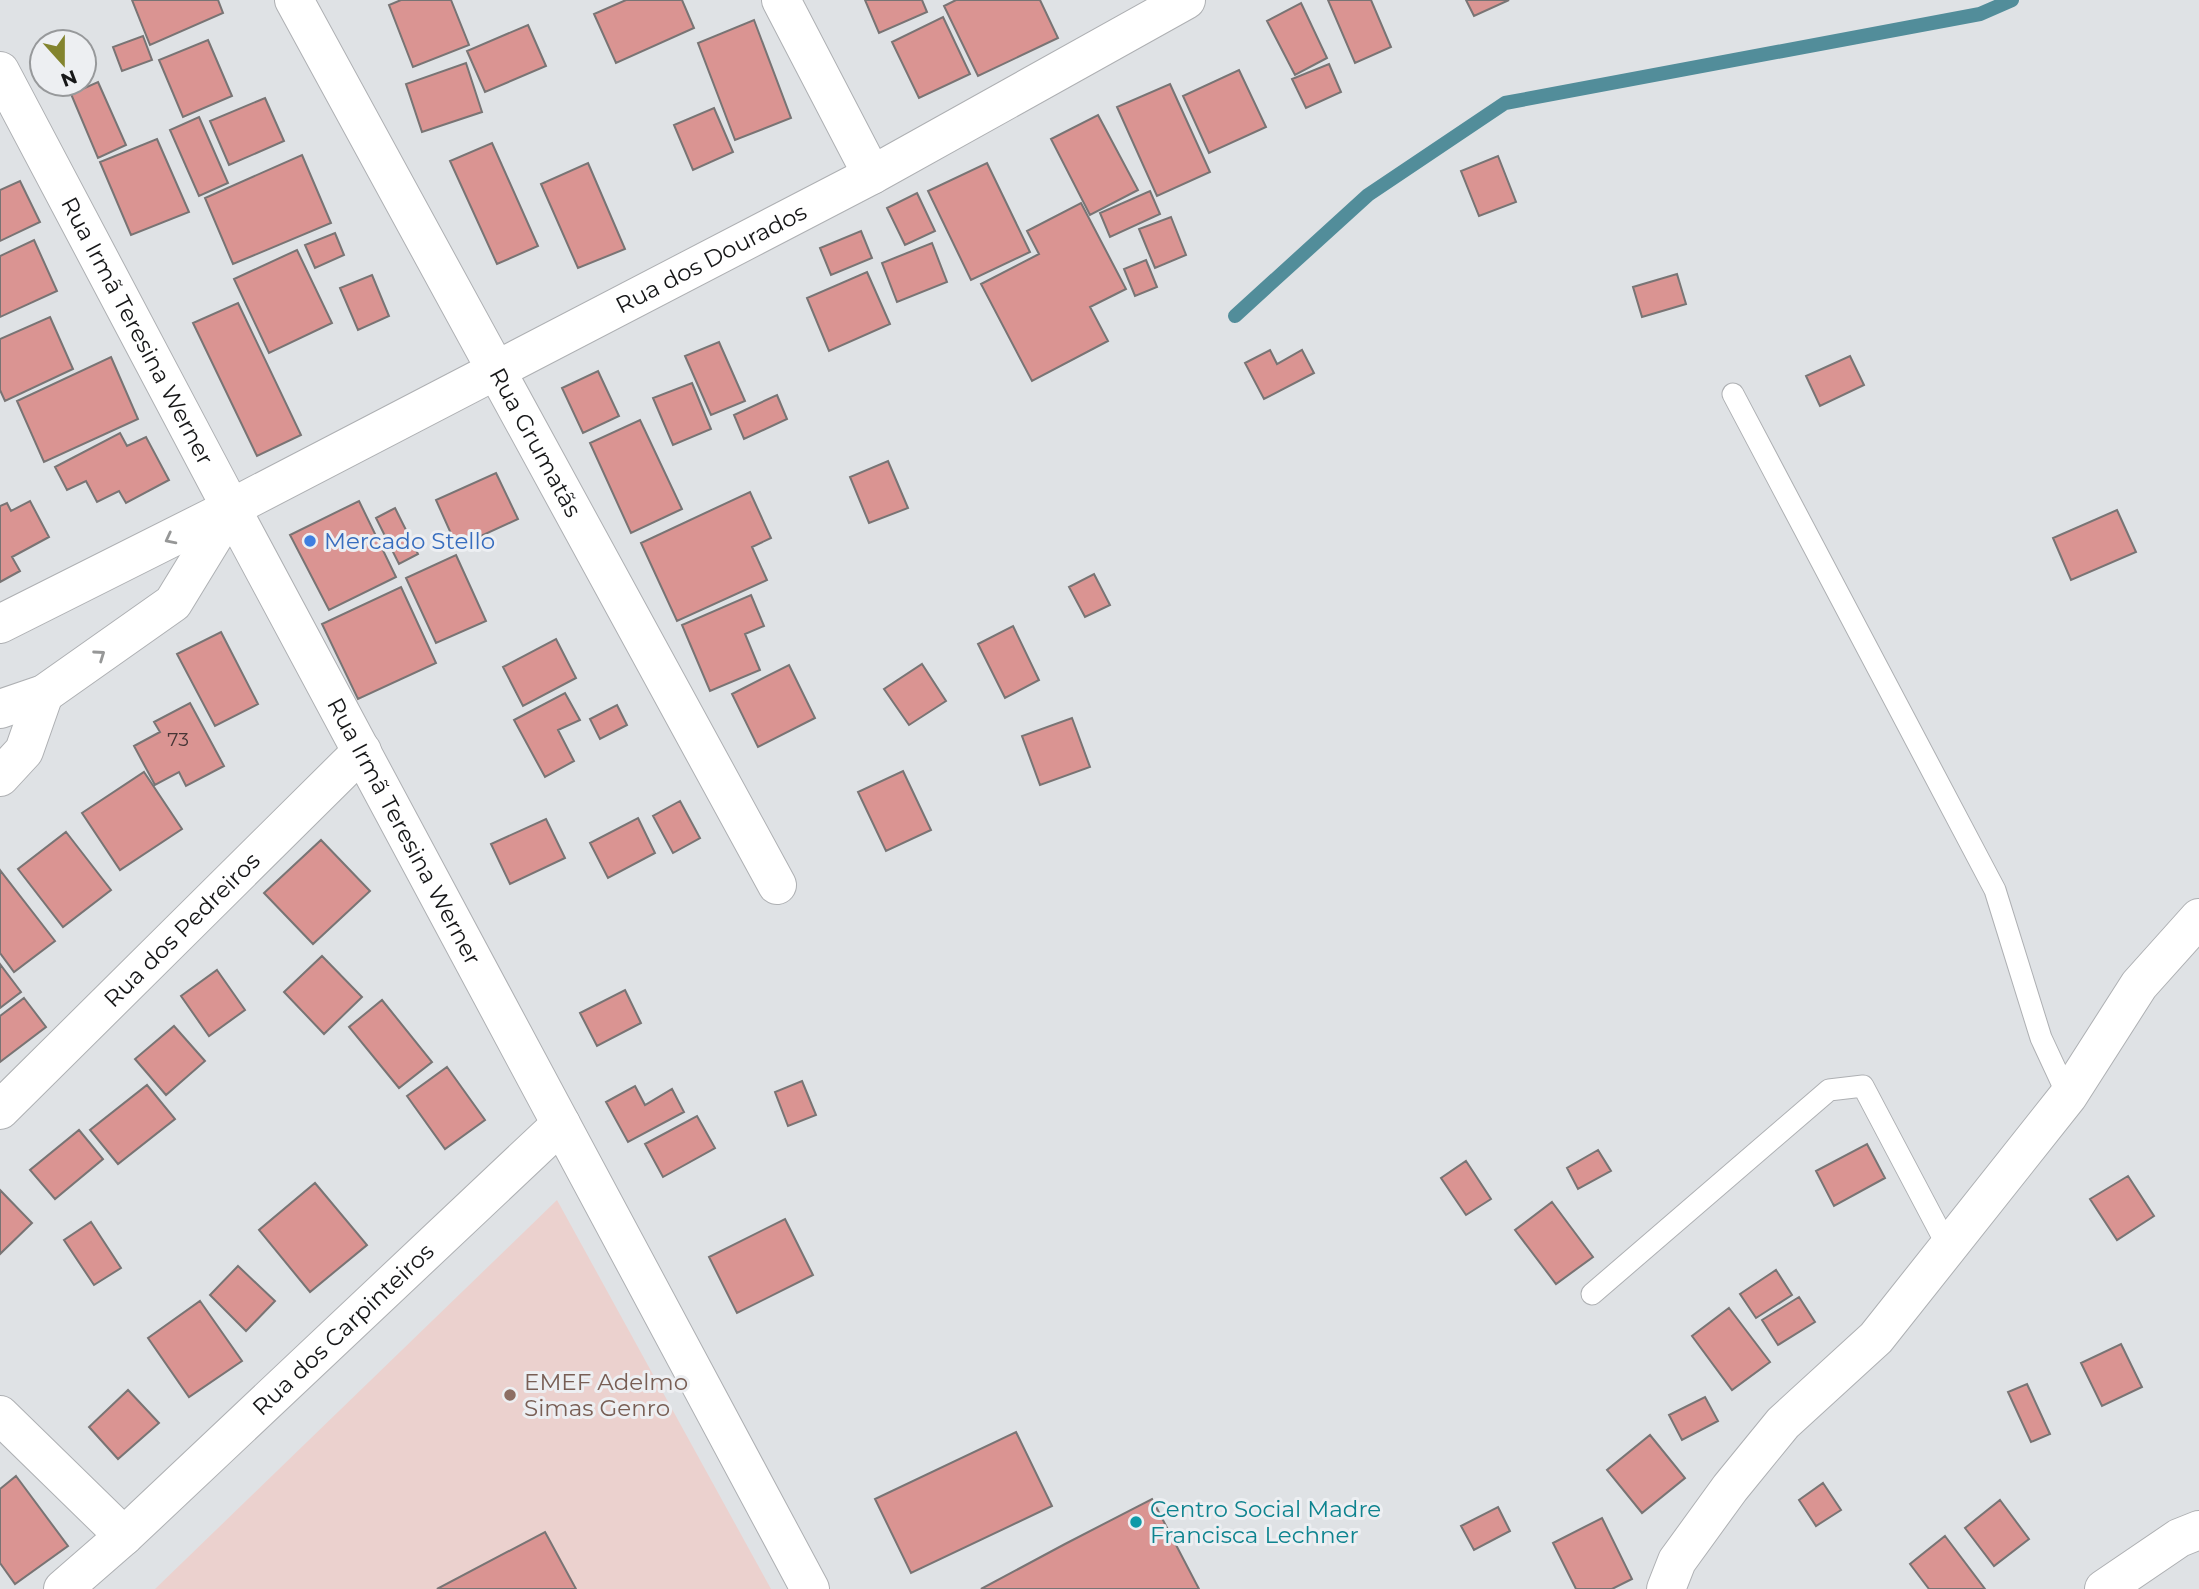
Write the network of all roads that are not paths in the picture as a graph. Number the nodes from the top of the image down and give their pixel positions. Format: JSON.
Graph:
{"nodes":[{"id":1,"x":294,"y":0,"type":"edge"},
{"id":2,"x":781,"y":0,"type":"edge"},
{"id":3,"x":1186,"y":0,"type":"edge"},
{"id":4,"x":0,"y":71,"type":"edge"},
{"id":5,"x":872,"y":174,"type":"junction"},
{"id":6,"x":496,"y":370,"type":"junction"},
{"id":7,"x":1733,"y":394,"type":"dead end"},
{"id":8,"x":231,"y":508,"type":"junction"},
{"id":9,"x":0,"y":624,"type":"edge"},
{"id":10,"x":44,"y":694,"type":"junction"},
{"id":11,"x":0,"y":709,"type":"edge"},
{"id":12,"x":362,"y":751,"type":"junction"},
{"id":13,"x":0,"y":777,"type":"edge"},
{"id":14,"x":777,"y":885,"type":"dead end"},
{"id":15,"x":2199,"y":918,"type":"edge"},
{"id":16,"x":2068,"y":1096,"type":"junction"},
{"id":17,"x":0,"y":1110,"type":"edge"},
{"id":18,"x":561,"y":1124,"type":"junction"},
{"id":19,"x":1948,"y":1247,"type":"junction"},
{"id":20,"x":1592,"y":1294,"type":"dead end"},
{"id":21,"x":0,"y":1415,"type":"edge"},
{"id":22,"x":2199,"y":1530,"type":"edge"},
{"id":23,"x":124,"y":1536,"type":"junction"},
{"id":24,"x":63,"y":1589,"type":"edge"},
{"id":25,"x":810,"y":1589,"type":"edge"},
{"id":26,"x":1666,"y":1589,"type":"edge"},
{"id":27,"x":2104,"y":1589,"type":"edge"}],
"edges":[{"from":1,"to":6,"type":"street","name":"Rua Grumatãs"},
{"from":2,"to":5,"type":"street"},
{"from":3,"to":5,"type":"street","name":"Rua dos Dourados"},
{"from":4,"to":8,"type":"street","name":"Rua Irmã Teresina Werner"},
{"from":5,"to":6,"type":"street","name":"Rua dos Dourados"},
{"from":6,"to":8,"type":"street","name":"Rua dos Dourados"},
{"from":6,"to":14,"type":"street","name":"Rua Grumatãs"},
{"from":7,"to":16,"type":"lane"},
{"from":8,"to":9,"type":"street","name":"Rua dos Dourados","one_way":true},
{"from":10,"to":8,"type":"street","one_way":true},
{"from":8,"to":12,"type":"street","name":"Rua Irmã Teresina Werner"},
{"from":10,"to":11,"type":"street"},
{"from":10,"to":13,"type":"street"},
{"from":12,"to":17,"type":"street","name":"Rua dos Pedreiros"},
{"from":12,"to":18,"type":"street","name":"Rua Irmã Teresina Werner"},
{"from":15,"to":16,"type":"street"},
{"from":16,"to":19,"type":"street"},
{"from":18,"to":23,"type":"street","name":"Rua dos Carpinteiros"},
{"from":18,"to":25,"type":"street","name":"Rua Irmã Teresina Werner"},
{"from":19,"to":20,"type":"lane"},
{"from":19,"to":26,"type":"street"},
{"from":21,"to":23,"type":"street"},
{"from":22,"to":27,"type":"street"},
{"from":23,"to":24,"type":"street","name":"Rua dos Carpinteiros"}]}
